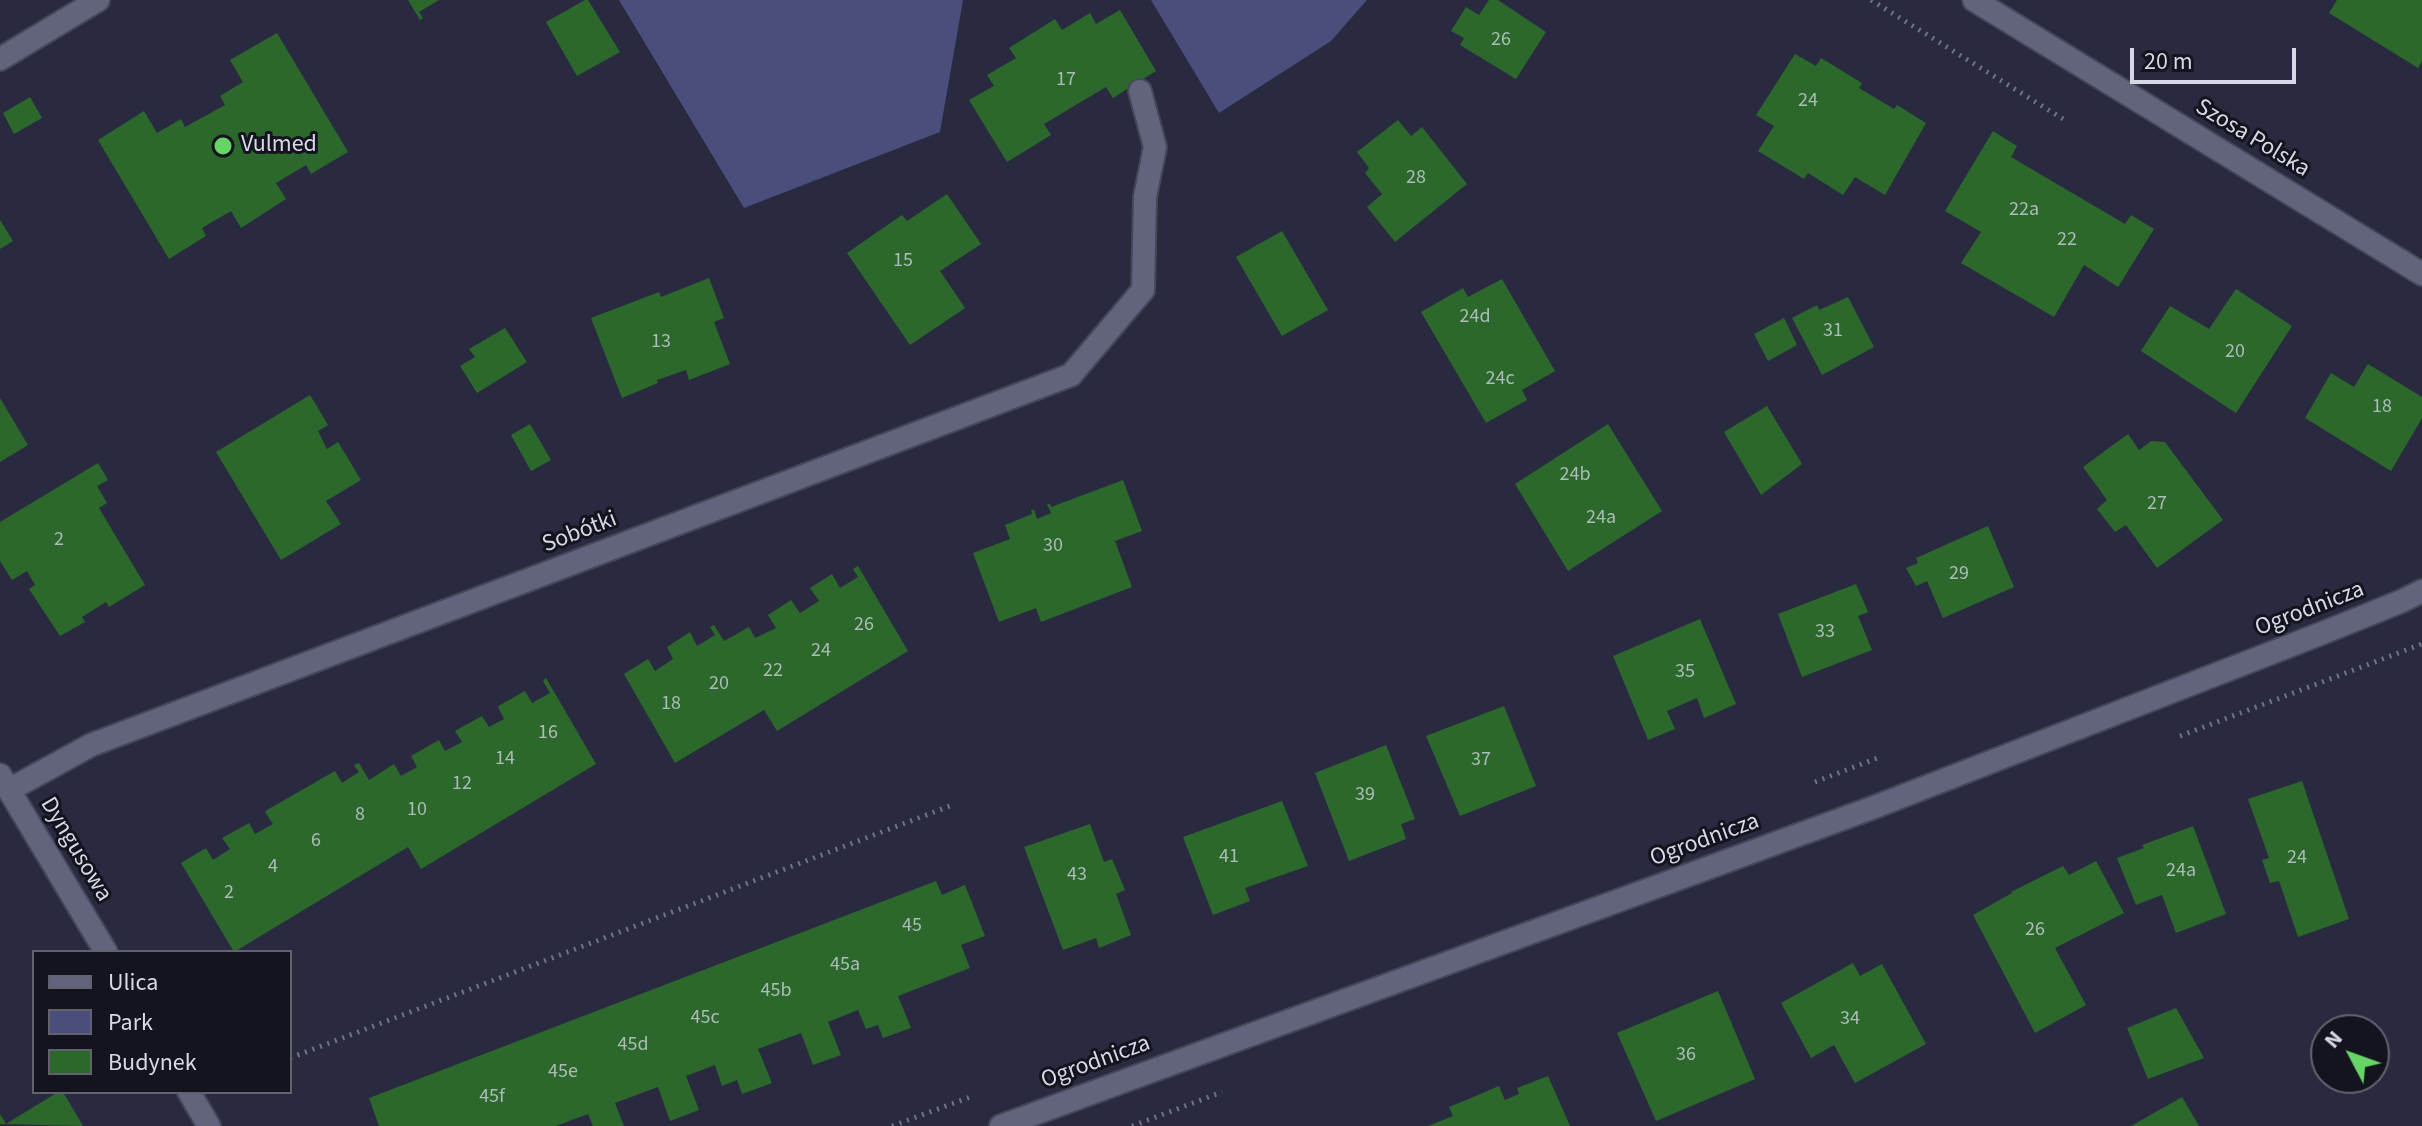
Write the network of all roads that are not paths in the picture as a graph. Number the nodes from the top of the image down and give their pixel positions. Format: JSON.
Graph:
{"nodes":[{"id":1,"x":98,"y":0,"type":"edge"},
{"id":2,"x":1974,"y":0,"type":"edge"},
{"id":3,"x":0,"y":59,"type":"edge"},
{"id":4,"x":1140,"y":91,"type":"dead end"},
{"id":5,"x":2422,"y":274,"type":"edge"},
{"id":6,"x":2422,"y":591,"type":"edge"},
{"id":7,"x":4,"y":783,"type":"edge"},
{"id":8,"x":105,"y":950,"type":"edge"},
{"id":9,"x":190,"y":1094,"type":"edge"},
{"id":10,"x":209,"y":1126,"type":"edge"},
{"id":11,"x":1001,"y":1126,"type":"edge"}],
"edges":[{"from":1,"to":3,"type":"street"},
{"from":2,"to":5,"type":"street","name":"Szosa Polska"},
{"from":4,"to":7,"type":"street","name":"Sobótki"},
{"from":6,"to":11,"type":"street","name":"Ogrodnicza"},
{"from":7,"to":8,"type":"street","name":"Dyngusowa"},
{"from":9,"to":10,"type":"street"}]}
